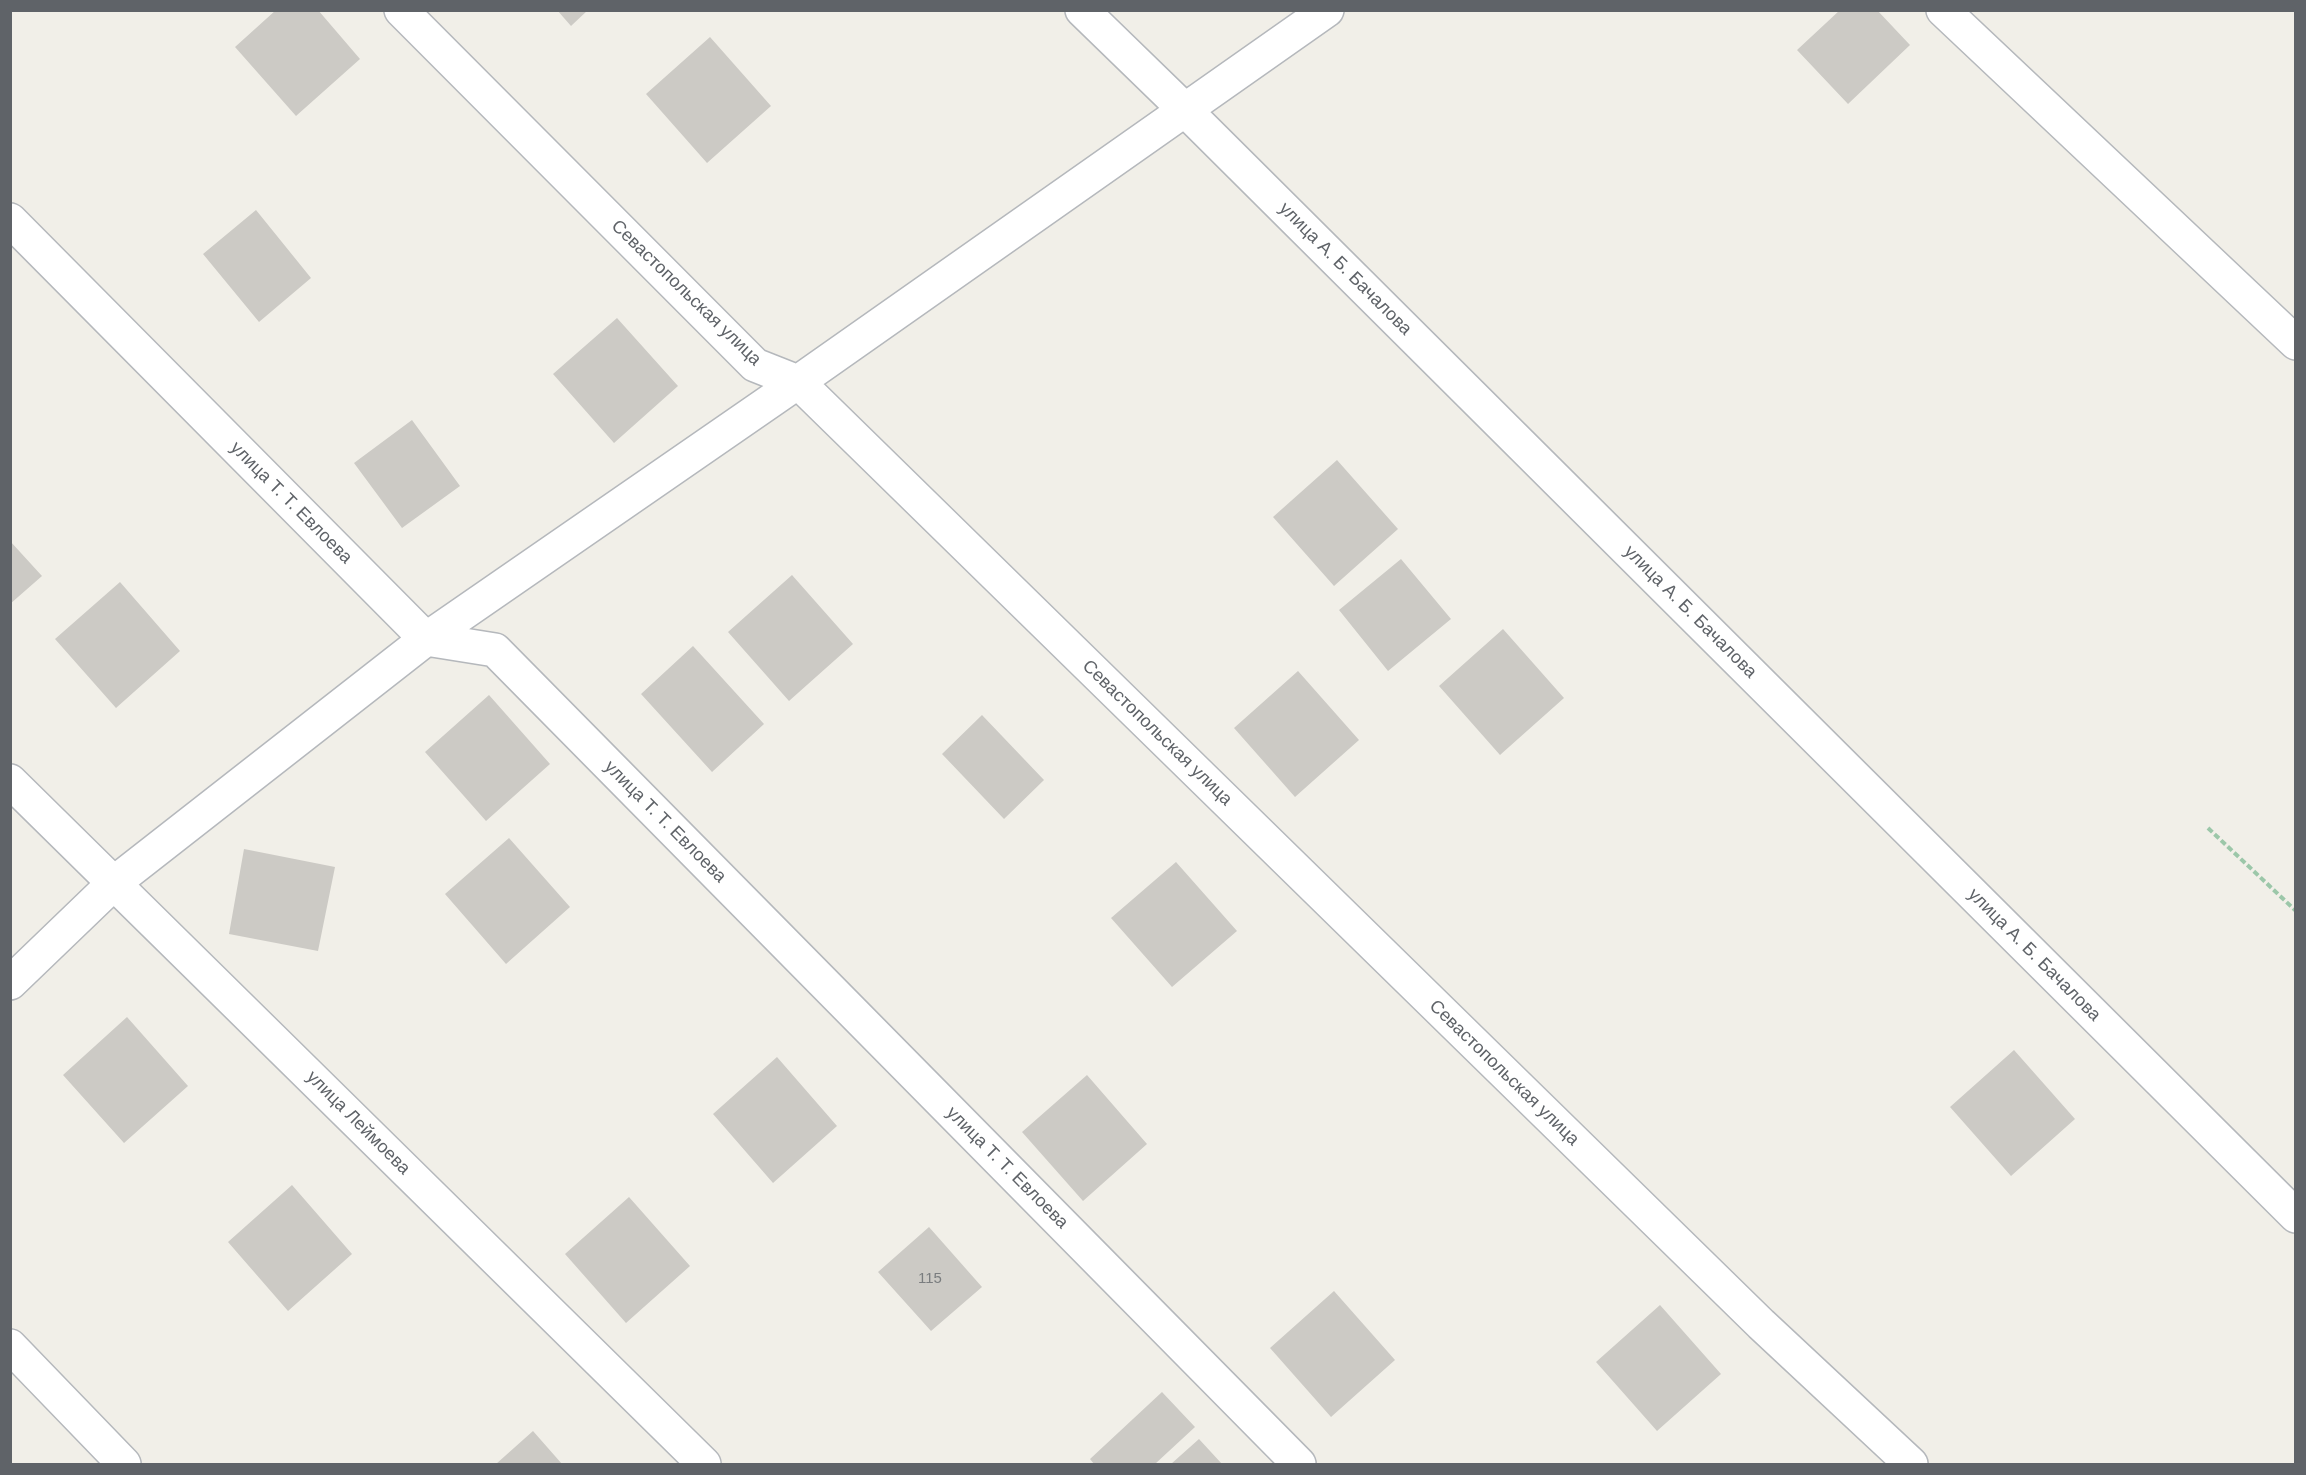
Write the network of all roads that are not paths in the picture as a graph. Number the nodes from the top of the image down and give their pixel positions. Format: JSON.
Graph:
{"nodes":[{"id":1,"x":401,"y":10,"type":"edge"},
{"id":2,"x":1082,"y":10,"type":"edge"},
{"id":3,"x":1327,"y":10,"type":"edge"},
{"id":4,"x":1943,"y":10,"type":"edge"},
{"id":5,"x":1185,"y":110,"type":"junction"},
{"id":6,"x":10,"y":220,"type":"edge"},
{"id":7,"x":2295,"y":343,"type":"edge"},
{"id":8,"x":798,"y":382,"type":"junction"},
{"id":9,"x":426,"y":639,"type":"junction"},
{"id":10,"x":10,"y":782,"type":"edge"},
{"id":11,"x":114,"y":883,"type":"junction"},
{"id":12,"x":10,"y":983,"type":"edge"},
{"id":13,"x":2295,"y":1216,"type":"edge"},
{"id":14,"x":10,"y":1346,"type":"edge"},
{"id":15,"x":124,"y":1464,"type":"edge"},
{"id":16,"x":704,"y":1464,"type":"edge"},
{"id":17,"x":1299,"y":1464,"type":"edge"},
{"id":18,"x":1911,"y":1464,"type":"edge"}],
"edges":[{"from":1,"to":8,"type":"street","name":"Севастопольская улица"},
{"from":2,"to":5,"type":"street","name":"улица А. Б. Бачалова"},
{"from":3,"to":5,"type":"street"},
{"from":4,"to":7,"type":"street"},
{"from":5,"to":8,"type":"street"},
{"from":5,"to":13,"type":"street","name":"улица А. Б. Бачалова"},
{"from":6,"to":9,"type":"street","name":"улица Т. Т. Евлоева"},
{"from":8,"to":9,"type":"street"},
{"from":8,"to":18,"type":"street","name":"Севастопольская улица"},
{"from":9,"to":11,"type":"street"},
{"from":9,"to":17,"type":"street","name":"улица Т. Т. Евлоева"},
{"from":10,"to":11,"type":"street","name":"улица Леймоева"},
{"from":11,"to":12,"type":"street"},
{"from":11,"to":16,"type":"street","name":"улица Леймоева"},
{"from":14,"to":15,"type":"street"}]}
